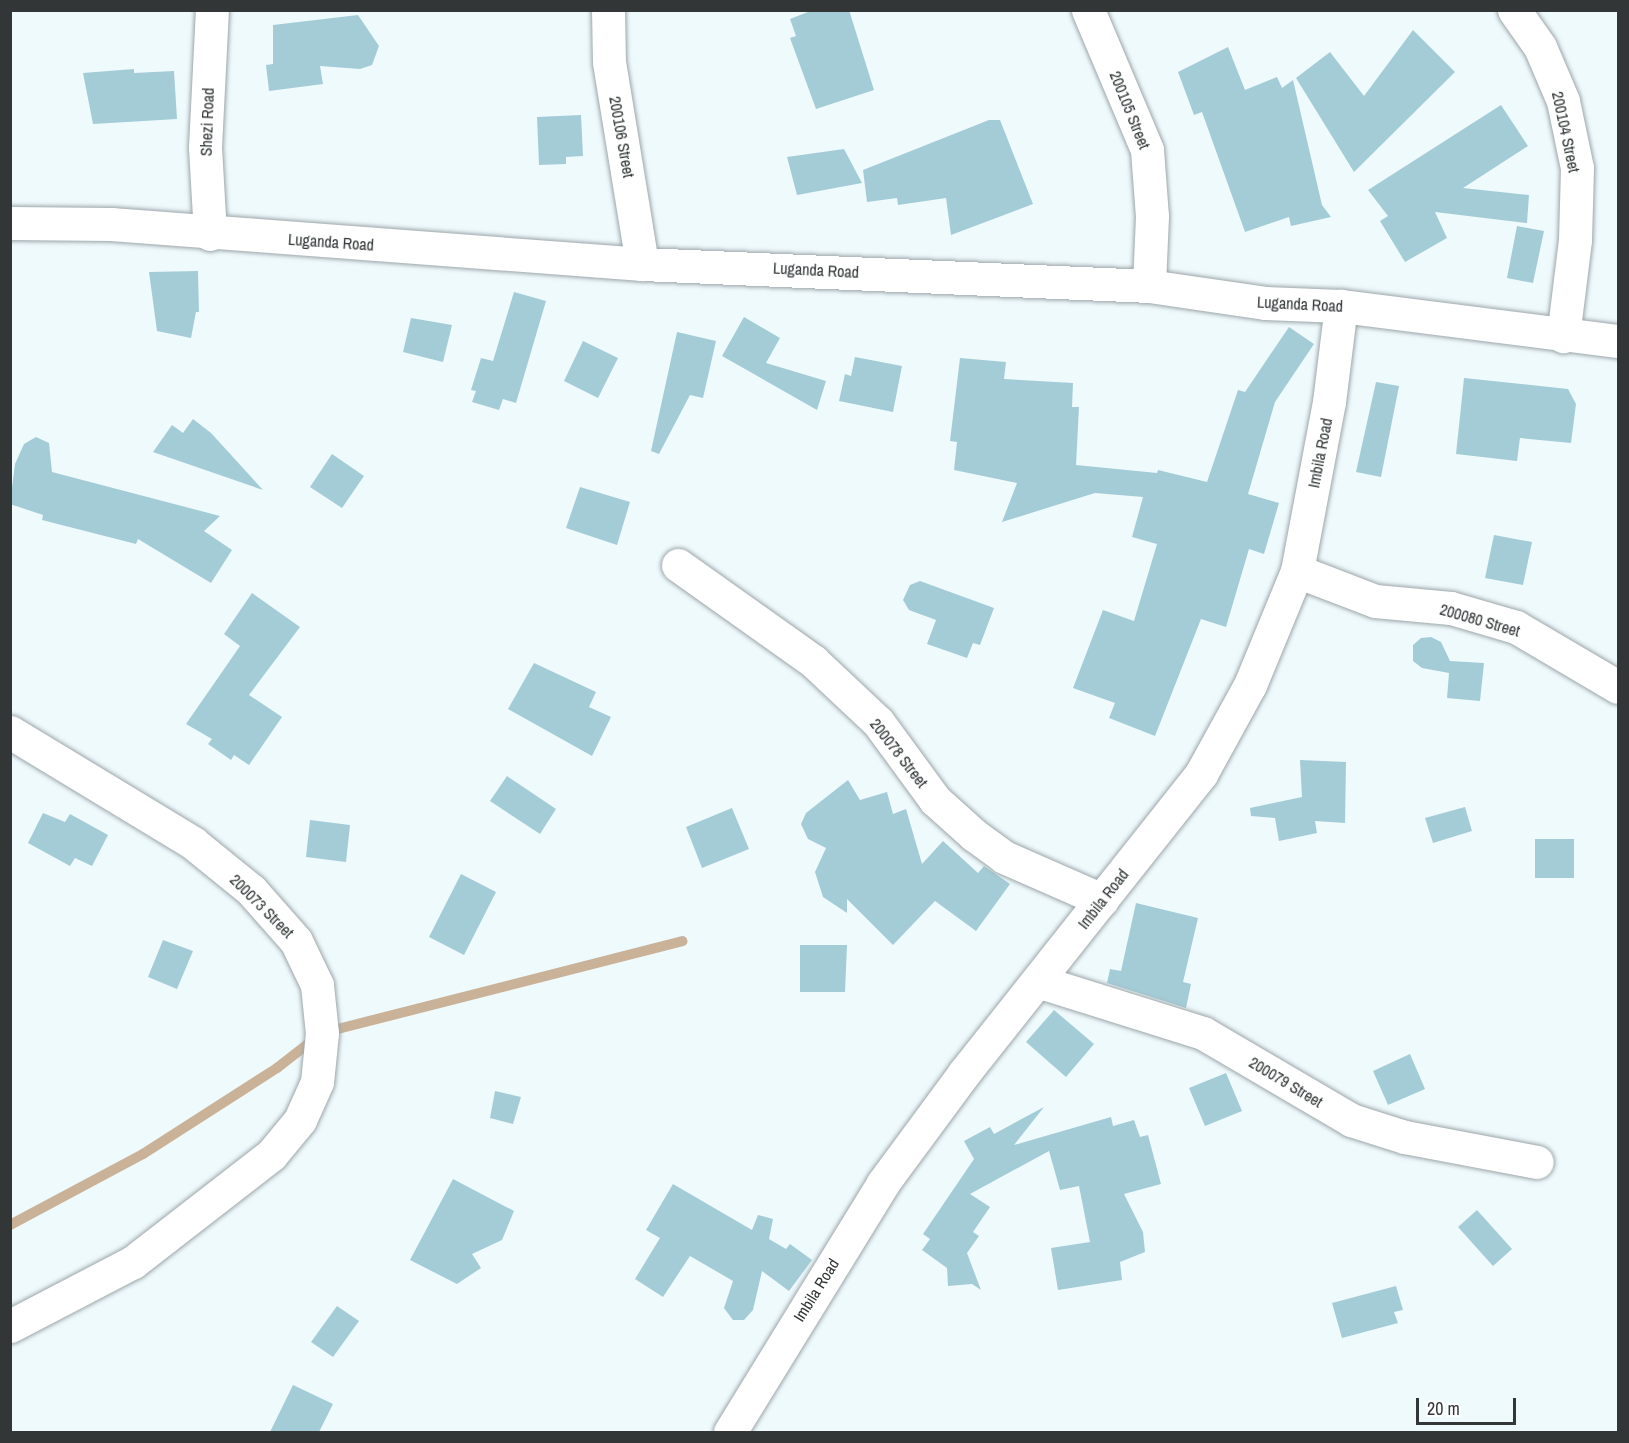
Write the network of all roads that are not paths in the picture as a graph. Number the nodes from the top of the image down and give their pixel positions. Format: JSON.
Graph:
{"nodes":[{"id":1,"x":212,"y":10,"type":"edge"},
{"id":2,"x":608,"y":10,"type":"edge"},
{"id":3,"x":1088,"y":10,"type":"edge"},
{"id":4,"x":1514,"y":10,"type":"edge"},
{"id":5,"x":10,"y":223,"type":"edge"},
{"id":6,"x":210,"y":234,"type":"junction"},
{"id":7,"x":642,"y":264,"type":"junction"},
{"id":8,"x":1149,"y":286,"type":"junction"},
{"id":9,"x":1341,"y":306,"type":"junction"},
{"id":10,"x":1563,"y":336,"type":"junction"},
{"id":11,"x":1618,"y":341,"type":"edge"},
{"id":12,"x":678,"y":565,"type":"dead end"},
{"id":13,"x":1297,"y":571,"type":"junction"},
{"id":14,"x":1618,"y":687,"type":"edge"},
{"id":15,"x":10,"y":732,"type":"edge"},
{"id":16,"x":1102,"y":900,"type":"junction"},
{"id":17,"x":1040,"y":982,"type":"junction"},
{"id":18,"x":1537,"y":1162,"type":"dead end"},
{"id":19,"x":10,"y":1326,"type":"edge"},
{"id":20,"x":730,"y":1432,"type":"edge"}],
"edges":[{"from":1,"to":6,"type":"street","name":"Shezi Road"},
{"from":2,"to":7,"type":"street","name":"200106 Street"},
{"from":3,"to":8,"type":"street","name":"200105 Street"},
{"from":4,"to":10,"type":"street","name":"200104 Street"},
{"from":5,"to":6,"type":"street","name":"Luganda Road"},
{"from":6,"to":7,"type":"street","name":"Luganda Road"},
{"from":7,"to":8,"type":"street","name":"Luganda Road"},
{"from":8,"to":9,"type":"street","name":"Luganda Road"},
{"from":9,"to":10,"type":"street","name":"Luganda Road"},
{"from":9,"to":13,"type":"street","name":"Imbila Road"},
{"from":10,"to":11,"type":"street","name":"Luganda Road"},
{"from":12,"to":16,"type":"street","name":"200078 Street"},
{"from":13,"to":14,"type":"street","name":"200080 Street"},
{"from":13,"to":16,"type":"street","name":"Imbila Road"},
{"from":15,"to":19,"type":"street","name":"200073 Street"},
{"from":16,"to":17,"type":"street","name":"Imbila Road"},
{"from":17,"to":18,"type":"street","name":"200079 Street"},
{"from":17,"to":20,"type":"street","name":"Imbila Road"}]}
